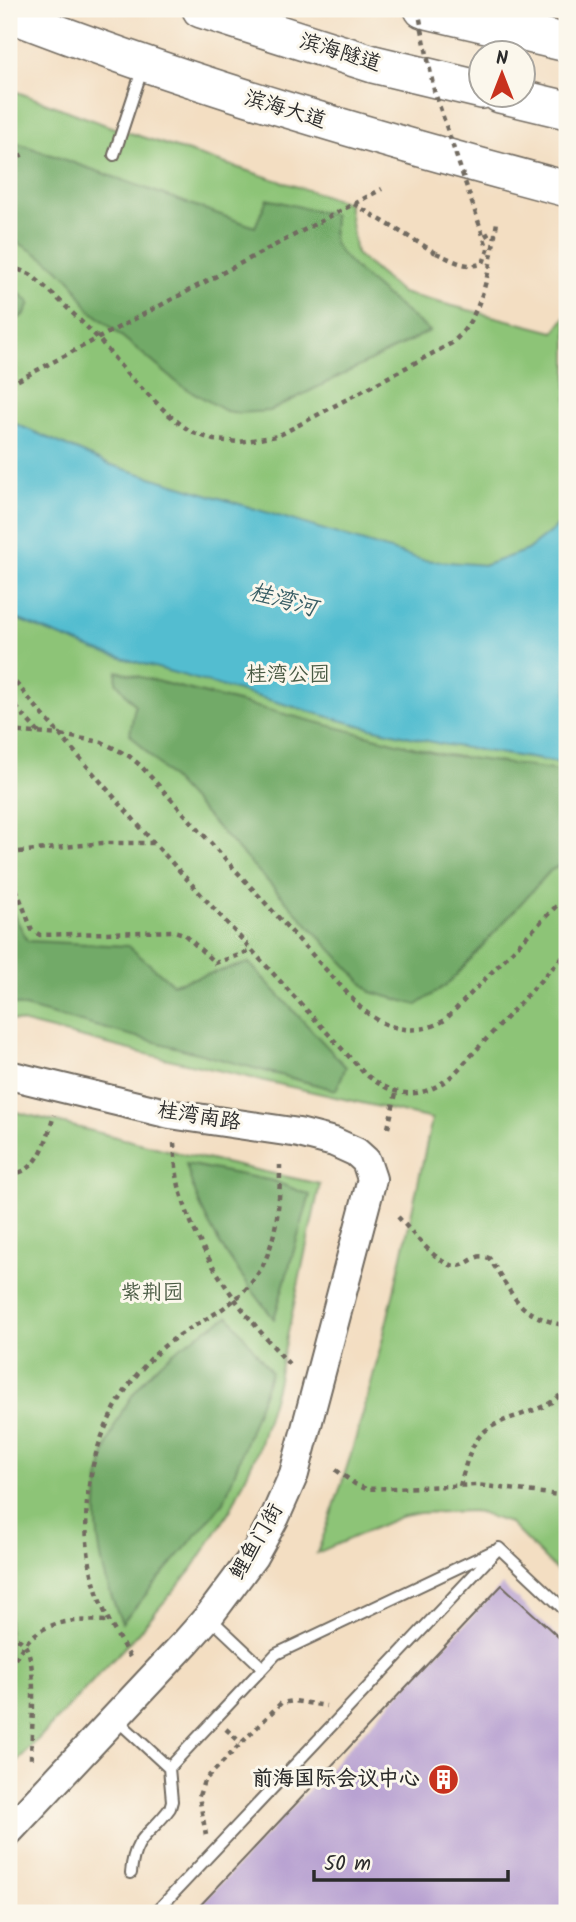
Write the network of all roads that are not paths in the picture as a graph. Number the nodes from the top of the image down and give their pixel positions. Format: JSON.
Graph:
{"nodes":[{"id":1,"x":201,"y":9,"type":"edge"},
{"id":2,"x":420,"y":9,"type":"edge"},
{"id":3,"x":9,"y":14,"type":"edge"},
{"id":4,"x":567,"y":43,"type":"edge"},
{"id":5,"x":144,"y":64,"type":"junction"},
{"id":6,"x":468,"y":87,"type":"edge"},
{"id":7,"x":538,"y":103,"type":"edge"},
{"id":8,"x":567,"y":110,"type":"edge"},
{"id":9,"x":114,"y":155,"type":"dead end"},
{"id":10,"x":567,"y":189,"type":"edge"},
{"id":11,"x":9,"y":1075,"type":"edge"},
{"id":12,"x":372,"y":1179,"type":"joint"},
{"id":13,"x":499,"y":1548,"type":"junction"},
{"id":14,"x":567,"y":1612,"type":"edge"},
{"id":15,"x":209,"y":1616,"type":"junction"},
{"id":16,"x":263,"y":1668,"type":"junction"},
{"id":17,"x":115,"y":1718,"type":"junction"},
{"id":18,"x":169,"y":1768,"type":"junction"},
{"id":19,"x":9,"y":1831,"type":"edge"},
{"id":20,"x":131,"y":1873,"type":"dead end"},
{"id":21,"x":155,"y":1913,"type":"edge"}],
"edges":[{"from":1,"to":6,"type":"highway","name":"滨海隧道"},
{"from":2,"to":4,"type":"highway"},
{"from":3,"to":5,"type":"main road","name":"滨海大道"},
{"from":5,"to":9,"type":"lane"},
{"from":5,"to":10,"type":"main road","name":"滨海大道"},
{"from":7,"to":8,"type":"highway"},
{"from":11,"to":12,"type":"street","name":"桂湾南路"},
{"from":12,"to":15,"type":"street","name":"鲤鱼门街"},
{"from":13,"to":14,"type":"lane"},
{"from":13,"to":16,"type":"lane"},
{"from":13,"to":21,"type":"lane"},
{"from":15,"to":16,"type":"lane"},
{"from":15,"to":17,"type":"street","name":"鲤鱼门街"},
{"from":16,"to":18,"type":"lane"},
{"from":17,"to":18,"type":"lane"},
{"from":17,"to":19,"type":"street","name":"鲤鱼门街"},
{"from":18,"to":20,"type":"lane"}]}
